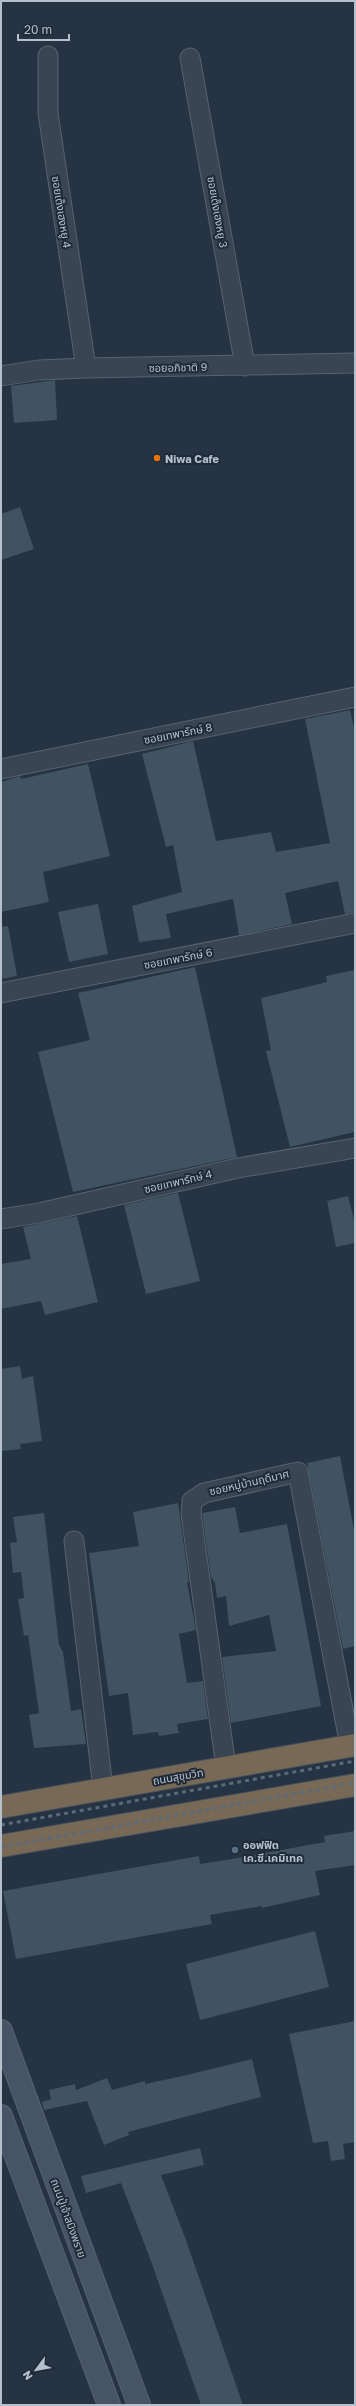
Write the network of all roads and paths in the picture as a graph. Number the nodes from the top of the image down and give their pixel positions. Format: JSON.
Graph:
{"nodes":[{"id":1,"x":48,"y":56,"type":"dead end"},
{"id":2,"x":190,"y":58,"type":"dead end"},
{"id":3,"x":355,"y":363,"type":"edge"},
{"id":4,"x":245,"y":366,"type":"junction"},
{"id":5,"x":86,"y":368,"type":"junction"},
{"id":6,"x":1,"y":376,"type":"edge"},
{"id":7,"x":355,"y":697,"type":"edge"},
{"id":8,"x":1,"y":769,"type":"edge"},
{"id":9,"x":355,"y":923,"type":"edge"},
{"id":10,"x":1,"y":993,"type":"edge"},
{"id":11,"x":355,"y":1148,"type":"edge"},
{"id":12,"x":1,"y":1219,"type":"edge"},
{"id":13,"x":74,"y":1541,"type":"dead end"},
{"id":14,"x":352,"y":1745,"type":"edge"},
{"id":15,"x":226,"y":1767,"type":"junction"},
{"id":16,"x":355,"y":1785,"type":"edge"},
{"id":17,"x":103,"y":1789,"type":"junction"},
{"id":18,"x":1,"y":1807,"type":"edge"},
{"id":19,"x":1,"y":1846,"type":"edge"},
{"id":20,"x":1,"y":2031,"type":"edge"},
{"id":21,"x":1,"y":2116,"type":"edge"},
{"id":22,"x":108,"y":2405,"type":"edge"},
{"id":23,"x":139,"y":2405,"type":"edge"}],
"edges":[{"from":1,"to":5,"type":"street","name":"ซอยเต็งเฮงหยู 4"},
{"from":2,"to":4,"type":"street","name":"ซอยเต็งเฮงหยู 3"},
{"from":3,"to":4,"type":"street","name":"ซอยอภิชาติ 9"},
{"from":4,"to":5,"type":"street","name":"ซอยอภิชาติ 9"},
{"from":5,"to":6,"type":"street","name":"ซอยอภิชาติ 9"},
{"from":7,"to":8,"type":"street","name":"ซอยเทพารักษ์ 8"},
{"from":9,"to":10,"type":"street","name":"ซอยเทพารักษ์ 6"},
{"from":11,"to":12,"type":"street","name":"ซอยเทพารักษ์ 4"},
{"from":13,"to":17,"type":"street"},
{"from":14,"to":15,"type":"highway","name":"ถนนสุขุมวิท"},
{"from":14,"to":15,"type":"street","name":"ซอยหมู่บ้านฤดีมาศ"},
{"from":15,"to":17,"type":"highway","name":"ถนนสุขุมวิท"},
{"from":16,"to":19,"type":"highway"},
{"from":17,"to":18,"type":"highway","name":"ถนนสุขุมวิท"},
{"from":20,"to":23,"type":"main road","name":"ถนนปู่เจ้าสมิงพราย"},
{"from":21,"to":22,"type":"main road"}]}
